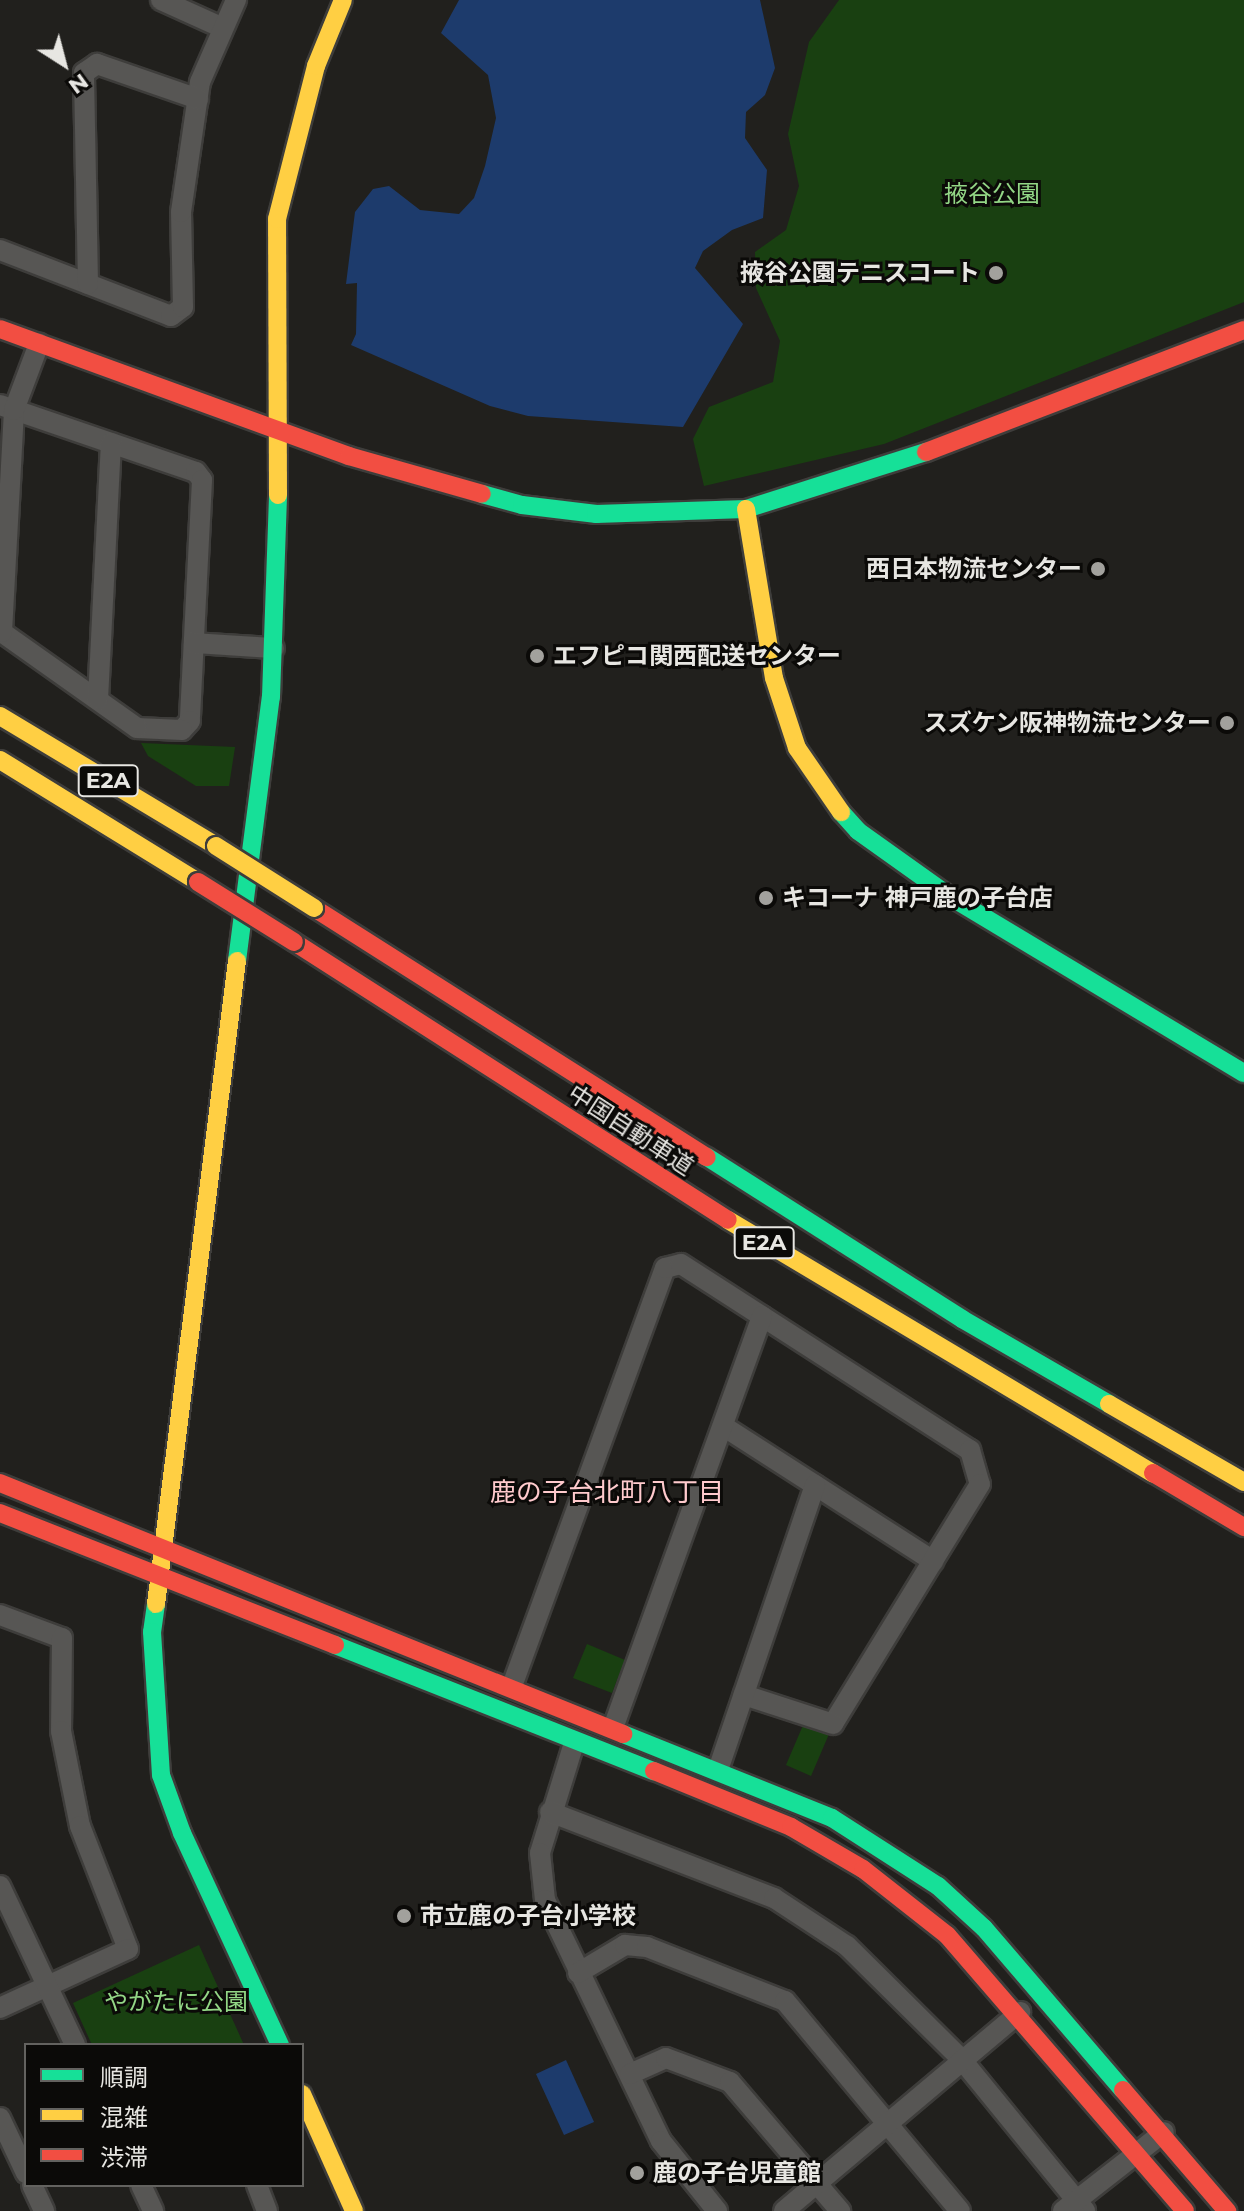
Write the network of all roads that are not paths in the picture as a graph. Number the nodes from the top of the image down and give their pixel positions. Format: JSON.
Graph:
{"nodes":[{"id":1,"x":161,"y":0,"type":"edge"},
{"id":2,"x":236,"y":0,"type":"edge"},
{"id":3,"x":343,"y":0,"type":"edge"},
{"id":4,"x":223,"y":28,"type":"junction"},
{"id":5,"x":198,"y":99,"type":"junction"},
{"id":6,"x":0,"y":250,"type":"edge"},
{"id":7,"x":88,"y":284,"type":"junction"},
{"id":8,"x":0,"y":329,"type":"edge"},
{"id":9,"x":1244,"y":330,"type":"edge"},
{"id":10,"x":39,"y":344,"type":"junction"},
{"id":11,"x":7,"y":408,"type":"edge"},
{"id":12,"x":276,"y":431,"type":"junction"},
{"id":13,"x":111,"y":443,"type":"junction"},
{"id":14,"x":746,"y":509,"type":"junction"},
{"id":15,"x":1,"y":631,"type":"edge"},
{"id":16,"x":194,"y":643,"type":"junction"},
{"id":17,"x":274,"y":648,"type":"junction"},
{"id":18,"x":98,"y":699,"type":"junction"},
{"id":19,"x":0,"y":716,"type":"edge"},
{"id":20,"x":0,"y":760,"type":"edge"},
{"id":21,"x":1244,"y":1073,"type":"edge"},
{"id":22,"x":762,"y":1316,"type":"junction"},
{"id":23,"x":723,"y":1426,"type":"junction"},
{"id":24,"x":1244,"y":1482,"type":"edge"},
{"id":25,"x":0,"y":1483,"type":"edge"},
{"id":26,"x":815,"y":1485,"type":"junction"},
{"id":27,"x":0,"y":1513,"type":"edge"},
{"id":28,"x":1244,"y":1527,"type":"edge"},
{"id":29,"x":165,"y":1546,"type":"junction"},
{"id":30,"x":933,"y":1561,"type":"junction"},
{"id":31,"x":161,"y":1576,"type":"junction"},
{"id":32,"x":0,"y":1615,"type":"edge"},
{"id":33,"x":512,"y":1686,"type":"junction"},
{"id":34,"x":744,"y":1695,"type":"junction"},
{"id":35,"x":613,"y":1728,"type":"junction"},
{"id":36,"x":574,"y":1743,"type":"junction"},
{"id":37,"x":718,"y":1770,"type":"junction"},
{"id":38,"x":550,"y":1812,"type":"junction"},
{"id":39,"x":0,"y":1886,"type":"edge"},
{"id":40,"x":578,"y":1973,"type":"junction"},
{"id":41,"x":46,"y":1986,"type":"junction"},
{"id":42,"x":0,"y":2008,"type":"edge"},
{"id":43,"x":1020,"y":2012,"type":"junction"},
{"id":44,"x":74,"y":2043,"type":"edge"},
{"id":45,"x":279,"y":2043,"type":"edge"},
{"id":46,"x":962,"y":2060,"type":"junction"},
{"id":47,"x":630,"y":2074,"type":"junction"},
{"id":48,"x":304,"y":2098,"type":"edge"},
{"id":49,"x":0,"y":2118,"type":"edge"},
{"id":50,"x":888,"y":2125,"type":"junction"},
{"id":51,"x":1164,"y":2132,"type":"junction"},
{"id":52,"x":1137,"y":2154,"type":"junction"},
{"id":53,"x":24,"y":2169,"type":"edge"},
{"id":54,"x":816,"y":2183,"type":"junction"},
{"id":55,"x":33,"y":2187,"type":"edge"},
{"id":56,"x":142,"y":2187,"type":"edge"},
{"id":57,"x":258,"y":2187,"type":"edge"},
{"id":58,"x":1075,"y":2207,"type":"edge"},
{"id":59,"x":44,"y":2211,"type":"edge"},
{"id":60,"x":153,"y":2211,"type":"edge"},
{"id":61,"x":267,"y":2211,"type":"edge"},
{"id":62,"x":354,"y":2211,"type":"edge"},
{"id":63,"x":717,"y":2211,"type":"edge"},
{"id":64,"x":784,"y":2211,"type":"edge"},
{"id":65,"x":840,"y":2211,"type":"edge"},
{"id":66,"x":960,"y":2211,"type":"edge"},
{"id":67,"x":1185,"y":2211,"type":"edge"},
{"id":68,"x":1227,"y":2211,"type":"edge"}],
"edges":[{"from":1,"to":4,"type":"street"},
{"from":2,"to":4,"type":"street"},
{"from":3,"to":12,"type":"main road"},
{"from":4,"to":5,"type":"street"},
{"from":5,"to":7,"type":"street"},
{"from":5,"to":7,"type":"street"},
{"from":6,"to":7,"type":"street"},
{"from":8,"to":10,"type":"main road"},
{"from":9,"to":14,"type":"main road"},
{"from":10,"to":11,"type":"street"},
{"from":10,"to":12,"type":"main road"},
{"from":11,"to":13,"type":"street"},
{"from":11,"to":15,"type":"street"},
{"from":12,"to":14,"type":"main road"},
{"from":12,"to":17,"type":"main road"},
{"from":13,"to":16,"type":"street"},
{"from":13,"to":18,"type":"street"},
{"from":14,"to":21,"type":"main road"},
{"from":15,"to":18,"type":"street"},
{"from":16,"to":17,"type":"street"},
{"from":16,"to":18,"type":"street"},
{"from":17,"to":29,"type":"main road"},
{"from":19,"to":24,"type":"main road","name":"中国自動車道","number":"E2A","bridge":true},
{"from":20,"to":28,"type":"main road","name":"中国自動車道","number":"E2A","bridge":true},
{"from":22,"to":23,"type":"street"},
{"from":22,"to":30,"type":"street"},
{"from":22,"to":33,"type":"street"},
{"from":23,"to":26,"type":"street"},
{"from":23,"to":35,"type":"street"},
{"from":25,"to":29,"type":"main road"},
{"from":26,"to":30,"type":"street"},
{"from":26,"to":34,"type":"street"},
{"from":27,"to":31,"type":"main road"},
{"from":29,"to":31,"type":"main road"},
{"from":29,"to":33,"type":"main road"},
{"from":30,"to":34,"type":"street"},
{"from":31,"to":36,"type":"main road"},
{"from":31,"to":45,"type":"main road"},
{"from":32,"to":41,"type":"street"},
{"from":33,"to":35,"type":"main road"},
{"from":34,"to":37,"type":"street"},
{"from":35,"to":37,"type":"main road"},
{"from":36,"to":38,"type":"street"},
{"from":36,"to":43,"type":"main road"},
{"from":37,"to":51,"type":"main road"},
{"from":38,"to":40,"type":"street"},
{"from":38,"to":46,"type":"street"},
{"from":39,"to":41,"type":"street"},
{"from":40,"to":47,"type":"street"},
{"from":40,"to":50,"type":"street"},
{"from":41,"to":42,"type":"street"},
{"from":41,"to":44,"type":"street"},
{"from":43,"to":46,"type":"street"},
{"from":43,"to":52,"type":"main road"},
{"from":46,"to":50,"type":"street"},
{"from":46,"to":58,"type":"street"},
{"from":47,"to":54,"type":"street"},
{"from":47,"to":63,"type":"street"},
{"from":48,"to":62,"type":"main road"},
{"from":49,"to":53,"type":"street"},
{"from":50,"to":54,"type":"street"},
{"from":50,"to":66,"type":"street"},
{"from":51,"to":52,"type":"street"},
{"from":51,"to":68,"type":"main road"},
{"from":52,"to":58,"type":"street"},
{"from":52,"to":67,"type":"main road"},
{"from":54,"to":64,"type":"street"},
{"from":54,"to":65,"type":"street"},
{"from":55,"to":59,"type":"street"},
{"from":56,"to":60,"type":"street"},
{"from":57,"to":61,"type":"street"}]}
